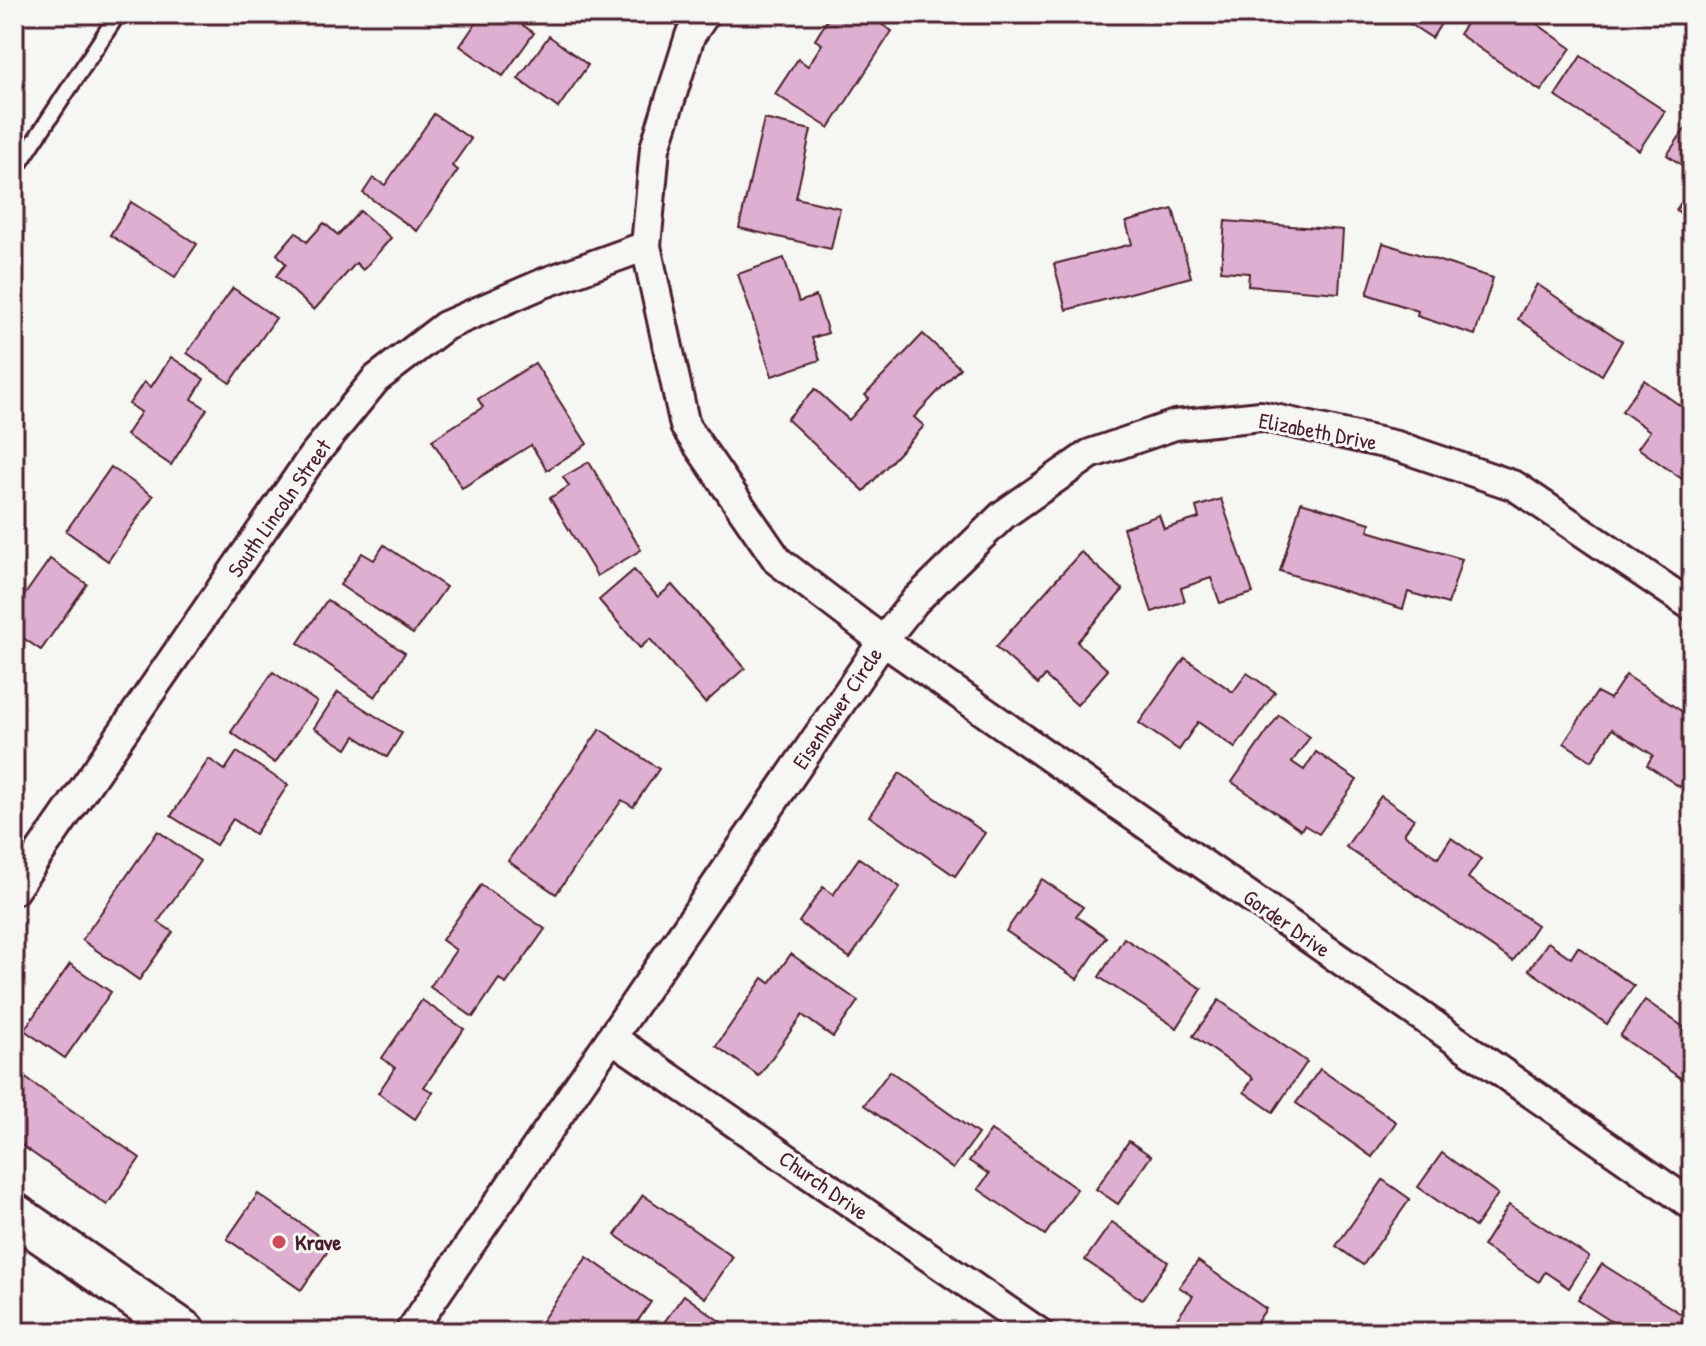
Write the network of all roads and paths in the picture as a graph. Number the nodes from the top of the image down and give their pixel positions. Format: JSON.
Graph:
{"nodes":[{"id":1,"x":118,"y":14,"type":"edge"},
{"id":2,"x":705,"y":14,"type":"edge"},
{"id":3,"x":14,"y":172,"type":"edge"},
{"id":4,"x":646,"y":246,"type":"junction"},
{"id":5,"x":1692,"y":606,"type":"edge"},
{"id":6,"x":883,"y":641,"type":"junction"},
{"id":7,"x":14,"y":890,"type":"edge"},
{"id":8,"x":612,"y":1038,"type":"junction"},
{"id":9,"x":1692,"y":1205,"type":"edge"},
{"id":10,"x":14,"y":1214,"type":"edge"},
{"id":11,"x":185,"y":1332,"type":"edge"},
{"id":12,"x":410,"y":1332,"type":"edge"},
{"id":13,"x":1038,"y":1332,"type":"edge"}],
"edges":[{"from":1,"to":3,"type":"lane"},
{"from":2,"to":4,"type":"street","name":"Eisenhower Circle"},
{"from":4,"to":6,"type":"street","name":"Eisenhower Circle"},
{"from":4,"to":7,"type":"street","name":"South Lincoln Street"},
{"from":5,"to":6,"type":"street","name":"Elizabeth Drive"},
{"from":6,"to":8,"type":"street","name":"Eisenhower Circle"},
{"from":6,"to":9,"type":"street","name":"Gorder Drive"},
{"from":8,"to":12,"type":"street","name":"Eisenhower Circle"},
{"from":8,"to":13,"type":"street","name":"Church Drive"},
{"from":10,"to":11,"type":"main road"}]}
